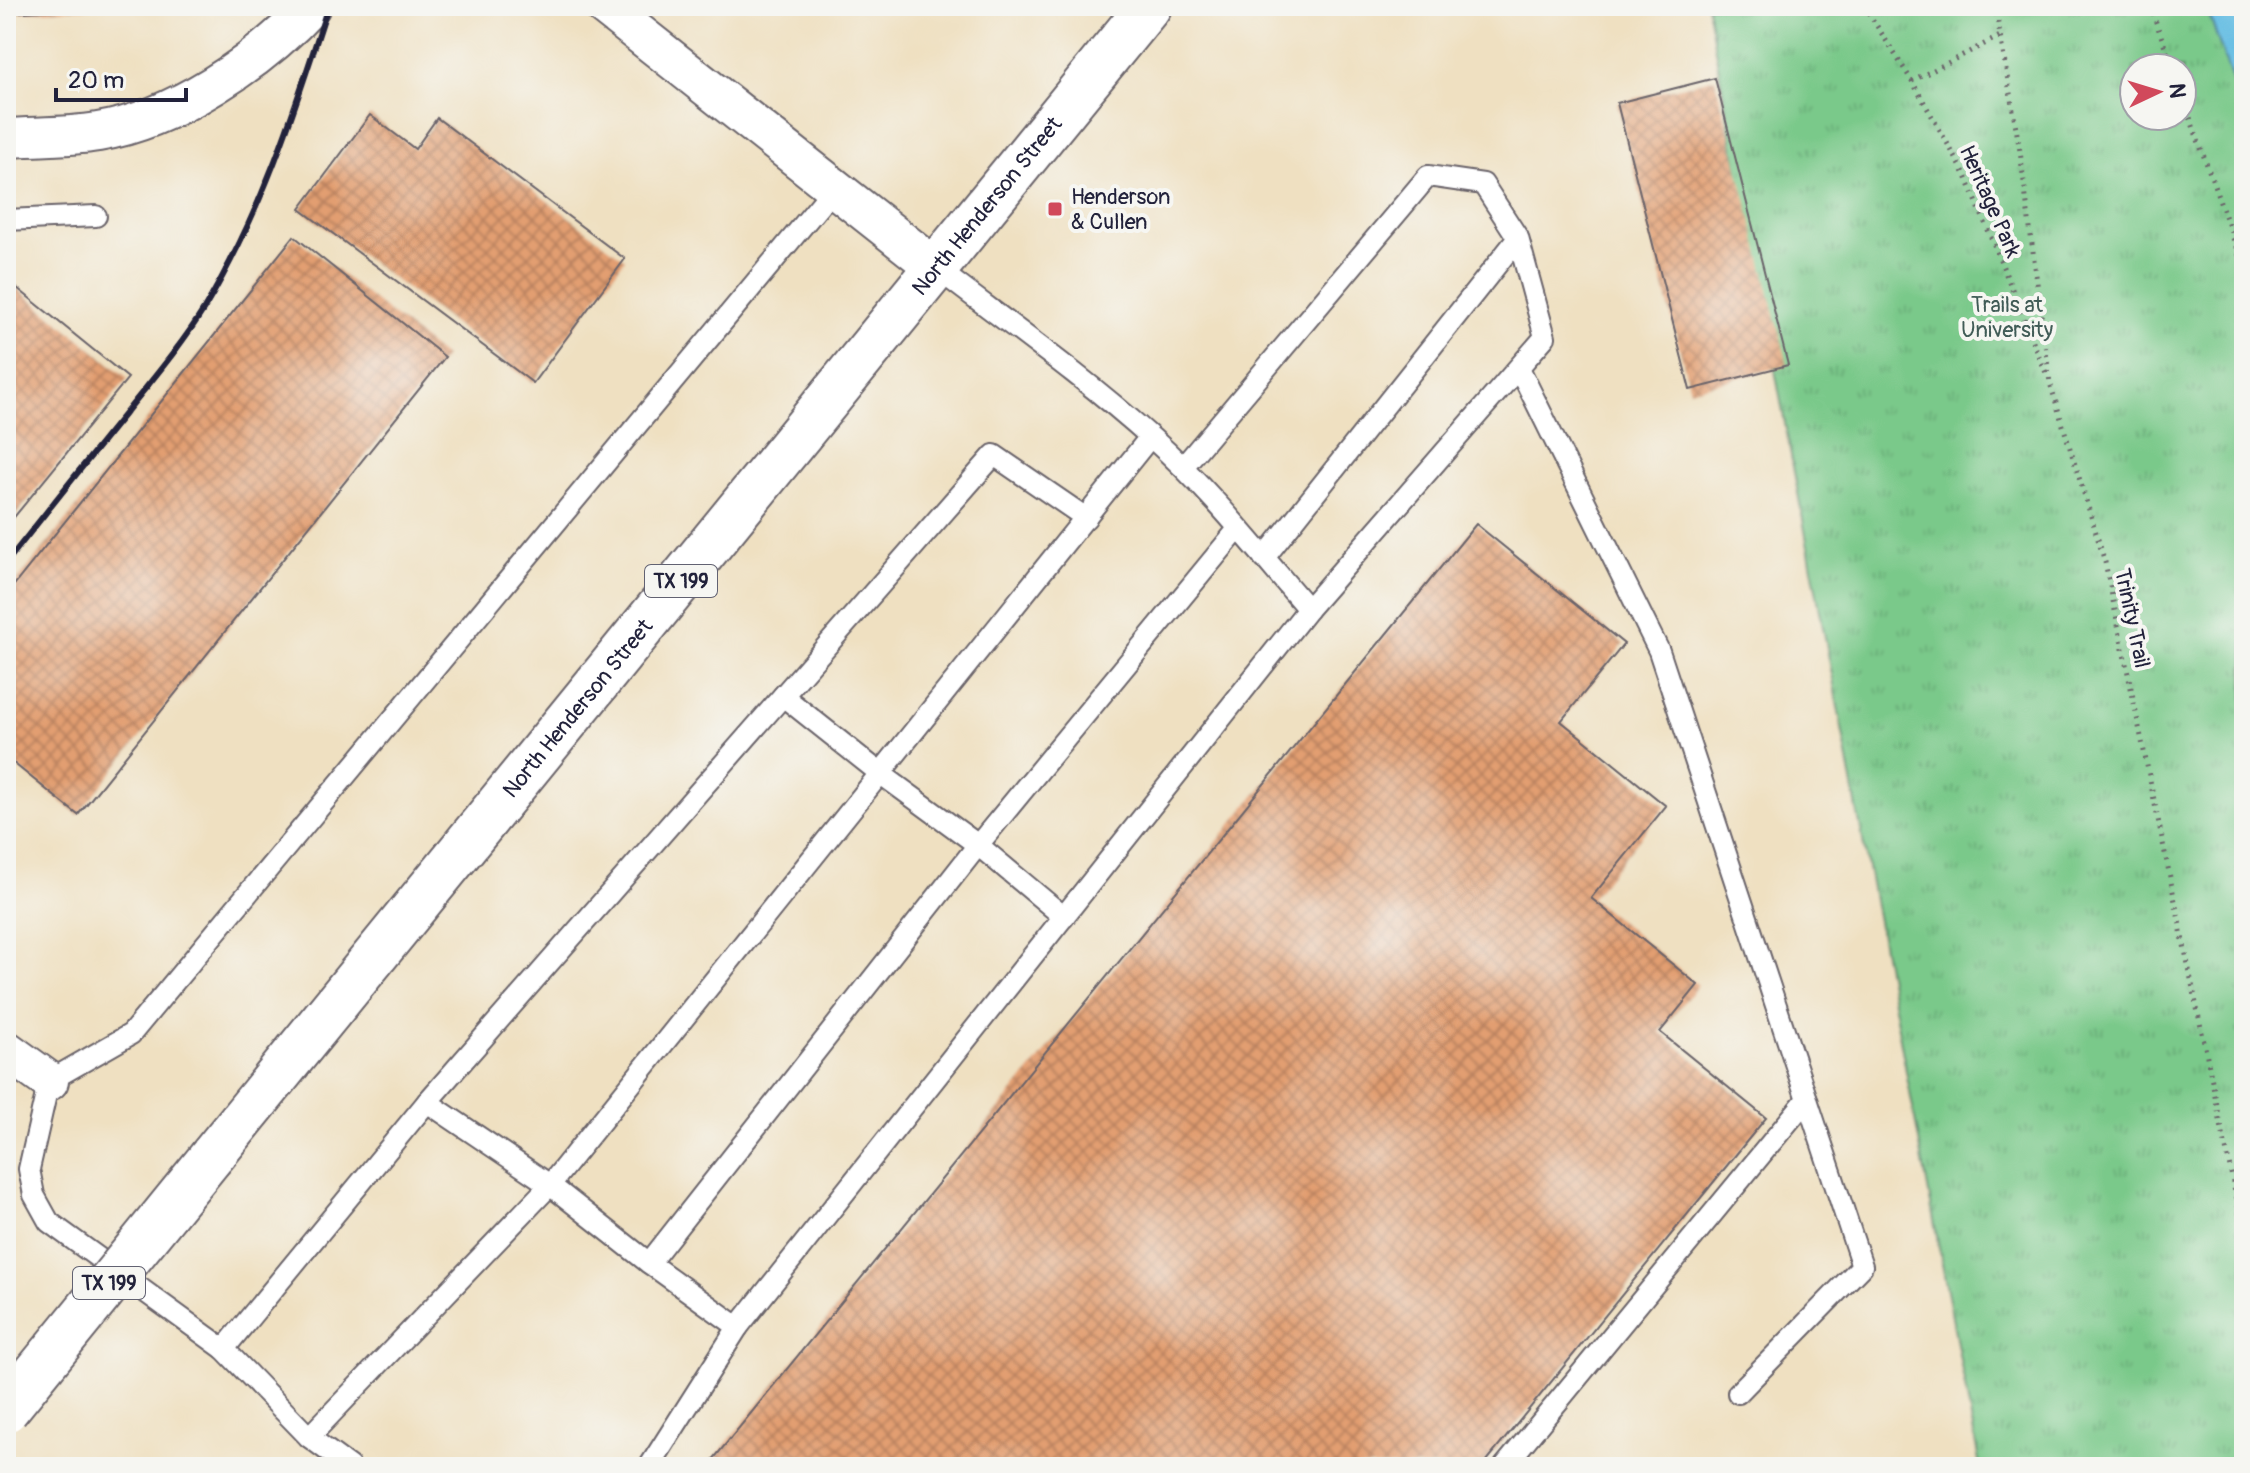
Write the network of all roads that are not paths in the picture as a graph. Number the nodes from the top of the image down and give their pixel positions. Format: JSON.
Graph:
{"nodes":[{"id":1,"x":287,"y":6,"type":"edge"},
{"id":2,"x":311,"y":6,"type":"edge"},
{"id":3,"x":604,"y":6,"type":"edge"},
{"id":4,"x":1149,"y":6,"type":"edge"},
{"id":5,"x":193,"y":96,"type":"junction"},
{"id":6,"x":6,"y":138,"type":"edge"},
{"id":7,"x":834,"y":188,"type":"junction"},
{"id":8,"x":96,"y":216,"type":"dead end"},
{"id":9,"x":6,"y":220,"type":"edge"},
{"id":10,"x":1518,"y":238,"type":"junction"},
{"id":11,"x":936,"y":268,"type":"junction"},
{"id":12,"x":1519,"y":368,"type":"junction"},
{"id":13,"x":1150,"y":437,"type":"junction"},
{"id":14,"x":1183,"y":467,"type":"junction"},
{"id":15,"x":1086,"y":518,"type":"junction"},
{"id":16,"x":1238,"y":529,"type":"junction"},
{"id":17,"x":1264,"y":558,"type":"junction"},
{"id":18,"x":1308,"y":609,"type":"junction"},
{"id":19,"x":783,"y":696,"type":"junction"},
{"id":20,"x":881,"y":774,"type":"junction"},
{"id":21,"x":978,"y":845,"type":"junction"},
{"id":22,"x":1064,"y":917,"type":"junction"},
{"id":23,"x":6,"y":1050,"type":"edge"},
{"id":24,"x":49,"y":1081,"type":"junction"},
{"id":25,"x":1807,"y":1099,"type":"junction"},
{"id":26,"x":427,"y":1102,"type":"junction"},
{"id":27,"x":550,"y":1185,"type":"junction"},
{"id":28,"x":649,"y":1263,"type":"junction"},
{"id":29,"x":738,"y":1327,"type":"junction"},
{"id":30,"x":224,"y":1349,"type":"junction"},
{"id":31,"x":1738,"y":1393,"type":"dead end"},
{"id":32,"x":6,"y":1410,"type":"edge"},
{"id":33,"x":309,"y":1437,"type":"junction"},
{"id":34,"x":1526,"y":1440,"type":"junction"},
{"id":35,"x":350,"y":1467,"type":"edge"},
{"id":36,"x":649,"y":1467,"type":"edge"},
{"id":37,"x":1504,"y":1467,"type":"edge"},
{"id":38,"x":1526,"y":1467,"type":"edge"}],
"edges":[{"from":1,"to":5,"type":"street"},
{"from":2,"to":5,"type":"street"},
{"from":3,"to":7,"type":"street"},
{"from":4,"to":11,"type":"main road","name":"North Henderson Street","number":"TX 199"},
{"from":5,"to":6,"type":"street"},
{"from":7,"to":11,"type":"street"},
{"from":7,"to":24,"type":"lane"},
{"from":8,"to":9,"type":"lane"},
{"from":10,"to":12,"type":"lane"},
{"from":10,"to":14,"type":"lane"},
{"from":10,"to":17,"type":"lane"},
{"from":11,"to":13,"type":"lane"},
{"from":11,"to":32,"type":"main road","name":"North Henderson Street","number":"TX 199","bridge":true},
{"from":12,"to":18,"type":"lane"},
{"from":12,"to":25,"type":"lane"},
{"from":13,"to":14,"type":"lane"},
{"from":13,"to":15,"type":"lane"},
{"from":14,"to":16,"type":"lane"},
{"from":15,"to":19,"type":"lane"},
{"from":15,"to":20,"type":"lane"},
{"from":16,"to":17,"type":"lane"},
{"from":16,"to":21,"type":"lane"},
{"from":17,"to":18,"type":"lane"},
{"from":18,"to":22,"type":"lane"},
{"from":19,"to":20,"type":"lane"},
{"from":19,"to":26,"type":"lane"},
{"from":20,"to":21,"type":"lane"},
{"from":20,"to":27,"type":"lane"},
{"from":21,"to":22,"type":"lane"},
{"from":21,"to":28,"type":"lane"},
{"from":22,"to":29,"type":"lane"},
{"from":23,"to":24,"type":"street"},
{"from":24,"to":30,"type":"lane"},
{"from":25,"to":31,"type":"lane"},
{"from":25,"to":34,"type":"lane"},
{"from":26,"to":27,"type":"lane"},
{"from":26,"to":30,"type":"lane"},
{"from":27,"to":28,"type":"lane"},
{"from":27,"to":33,"type":"lane"},
{"from":28,"to":29,"type":"lane"},
{"from":29,"to":36,"type":"lane"},
{"from":30,"to":33,"type":"lane"},
{"from":33,"to":35,"type":"lane"},
{"from":34,"to":37,"type":"lane"},
{"from":34,"to":38,"type":"lane"}]}
